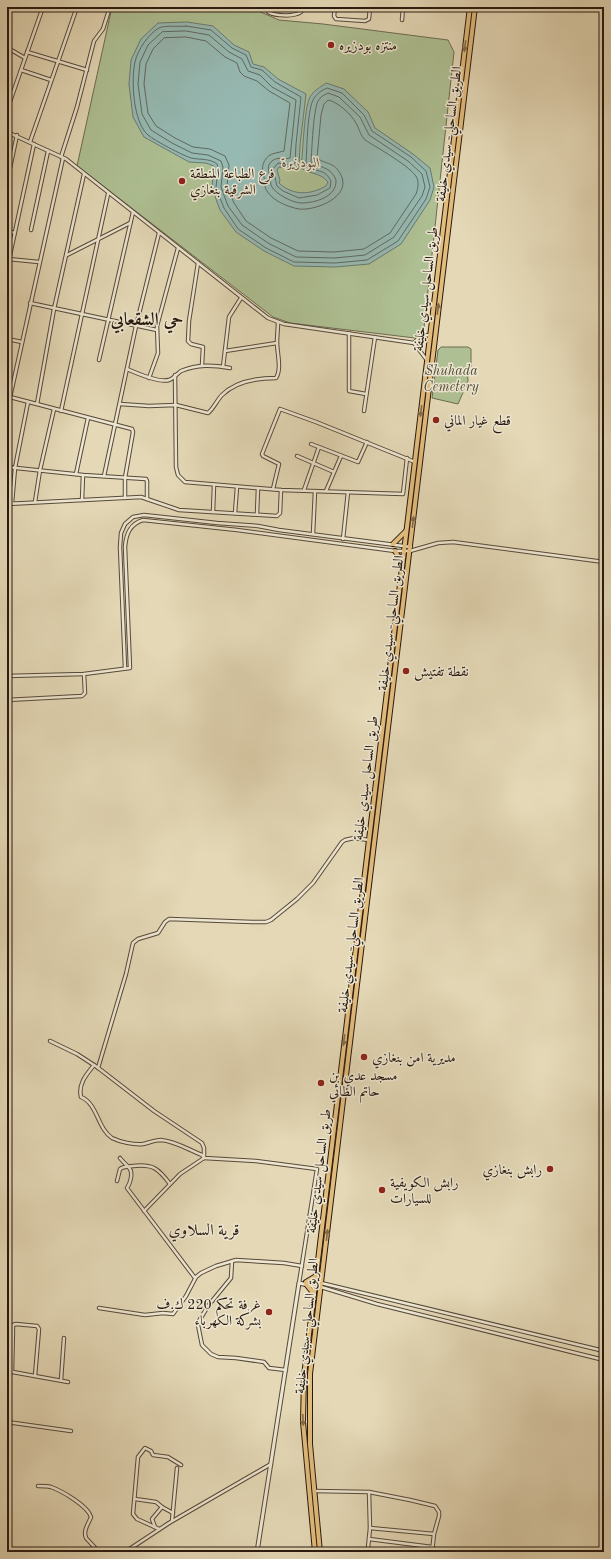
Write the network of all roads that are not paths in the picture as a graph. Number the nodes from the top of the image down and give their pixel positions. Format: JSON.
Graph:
{"nodes":[{"id":1,"x":10,"y":7,"type":"edge"},
{"id":2,"x":43,"y":7,"type":"edge"},
{"id":3,"x":77,"y":7,"type":"edge"},
{"id":4,"x":110,"y":7,"type":"edge"},
{"id":5,"x":269,"y":7,"type":"edge"},
{"id":6,"x":302,"y":7,"type":"edge"},
{"id":7,"x":335,"y":7,"type":"edge"},
{"id":8,"x":370,"y":7,"type":"edge"},
{"id":9,"x":403,"y":7,"type":"edge"},
{"id":10,"x":470,"y":7,"type":"edge"},
{"id":11,"x":475,"y":7,"type":"edge"},
{"id":12,"x":7,"y":14,"type":"edge"},
{"id":13,"x":402,"y":20,"type":"dead end"},
{"id":14,"x":7,"y":50,"type":"edge"},
{"id":15,"x":27,"y":52,"type":"junction"},
{"id":16,"x":25,"y":58,"type":"junction"},
{"id":17,"x":57,"y":62,"type":"junction"},
{"id":18,"x":21,"y":70,"type":"junction"},
{"id":19,"x":87,"y":70,"type":"junction"},
{"id":20,"x":52,"y":80,"type":"junction"},
{"id":21,"x":8,"y":104,"type":"edge"},
{"id":22,"x":7,"y":110,"type":"edge"},
{"id":23,"x":7,"y":132,"type":"edge"},
{"id":24,"x":17,"y":135,"type":"junction"},
{"id":25,"x":30,"y":142,"type":"junction"},
{"id":26,"x":34,"y":144,"type":"junction"},
{"id":27,"x":48,"y":151,"type":"junction"},
{"id":28,"x":62,"y":157,"type":"junction"},
{"id":29,"x":84,"y":174,"type":"junction"},
{"id":30,"x":7,"y":182,"type":"edge"},
{"id":31,"x":108,"y":194,"type":"junction"},
{"id":32,"x":133,"y":212,"type":"junction"},
{"id":33,"x":130,"y":223,"type":"junction"},
{"id":34,"x":31,"y":230,"type":"dead end"},
{"id":35,"x":7,"y":232,"type":"edge"},
{"id":36,"x":15,"y":233,"type":"junction"},
{"id":37,"x":159,"y":233,"type":"junction"},
{"id":38,"x":98,"y":239,"type":"junction"},
{"id":39,"x":178,"y":248,"type":"junction"},
{"id":40,"x":66,"y":255,"type":"junction"},
{"id":41,"x":8,"y":259,"type":"edge"},
{"id":42,"x":39,"y":262,"type":"junction"},
{"id":43,"x":198,"y":263,"type":"junction"},
{"id":44,"x":241,"y":298,"type":"junction"},
{"id":45,"x":30,"y":303,"type":"junction"},
{"id":46,"x":54,"y":309,"type":"junction"},
{"id":47,"x":82,"y":314,"type":"junction"},
{"id":48,"x":108,"y":320,"type":"junction"},
{"id":49,"x":278,"y":322,"type":"junction"},
{"id":50,"x":136,"y":326,"type":"junction"},
{"id":51,"x":157,"y":330,"type":"junction"},
{"id":52,"x":349,"y":333,"type":"junction"},
{"id":53,"x":430,"y":335,"type":"junction"},
{"id":54,"x":375,"y":337,"type":"junction"},
{"id":55,"x":7,"y":339,"type":"edge"},
{"id":56,"x":22,"y":342,"type":"junction"},
{"id":57,"x":414,"y":343,"type":"junction"},
{"id":58,"x":277,"y":344,"type":"junction"},
{"id":59,"x":226,"y":351,"type":"junction"},
{"id":60,"x":99,"y":360,"type":"dead end"},
{"id":61,"x":427,"y":361,"type":"junction"},
{"id":62,"x":202,"y":365,"type":"junction"},
{"id":63,"x":224,"y":367,"type":"junction"},
{"id":64,"x":230,"y":368,"type":"dead end"},
{"id":65,"x":127,"y":369,"type":"junction"},
{"id":66,"x":175,"y":375,"type":"junction"},
{"id":67,"x":149,"y":378,"type":"junction"},
{"id":68,"x":366,"y":394,"type":"junction"},
{"id":69,"x":10,"y":397,"type":"junction"},
{"id":70,"x":28,"y":402,"type":"junction"},
{"id":71,"x":37,"y":404,"type":"junction"},
{"id":72,"x":120,"y":404,"type":"junction"},
{"id":73,"x":176,"y":405,"type":"junction"},
{"id":74,"x":54,"y":409,"type":"junction"},
{"id":75,"x":7,"y":411,"type":"edge"},
{"id":76,"x":61,"y":411,"type":"junction"},
{"id":77,"x":364,"y":411,"type":"dead end"},
{"id":78,"x":88,"y":418,"type":"junction"},
{"id":79,"x":115,"y":425,"type":"junction"},
{"id":80,"x":367,"y":442,"type":"junction"},
{"id":81,"x":312,"y":444,"type":"dead end"},
{"id":82,"x":319,"y":447,"type":"junction"},
{"id":83,"x":297,"y":456,"type":"dead end"},
{"id":84,"x":341,"y":456,"type":"junction"},
{"id":85,"x":407,"y":458,"type":"junction"},
{"id":86,"x":415,"y":462,"type":"junction"},
{"id":87,"x":314,"y":463,"type":"junction"},
{"id":88,"x":7,"y":467,"type":"edge"},
{"id":89,"x":15,"y":468,"type":"junction"},
{"id":90,"x":40,"y":470,"type":"junction"},
{"id":91,"x":334,"y":472,"type":"junction"},
{"id":92,"x":76,"y":474,"type":"junction"},
{"id":93,"x":83,"y":475,"type":"junction"},
{"id":94,"x":104,"y":476,"type":"junction"},
{"id":95,"x":125,"y":478,"type":"junction"},
{"id":96,"x":214,"y":485,"type":"junction"},
{"id":97,"x":237,"y":486,"type":"junction"},
{"id":98,"x":258,"y":488,"type":"junction"},
{"id":99,"x":273,"y":489,"type":"junction"},
{"id":100,"x":281,"y":490,"type":"junction"},
{"id":101,"x":304,"y":490,"type":"junction"},
{"id":102,"x":315,"y":491,"type":"junction"},
{"id":103,"x":326,"y":491,"type":"junction"},
{"id":104,"x":348,"y":492,"type":"junction"},
{"id":105,"x":403,"y":494,"type":"junction"},
{"id":106,"x":410,"y":495,"type":"junction"},
{"id":107,"x":125,"y":498,"type":"junction"},
{"id":108,"x":147,"y":499,"type":"junction"},
{"id":109,"x":82,"y":500,"type":"junction"},
{"id":110,"x":35,"y":502,"type":"junction"},
{"id":111,"x":12,"y":503,"type":"junction"},
{"id":112,"x":7,"y":504,"type":"edge"},
{"id":113,"x":213,"y":512,"type":"junction"},
{"id":114,"x":235,"y":513,"type":"junction"},
{"id":115,"x":257,"y":514,"type":"junction"},
{"id":116,"x":237,"y":525,"type":"junction"},
{"id":117,"x":272,"y":529,"type":"junction"},
{"id":118,"x":237,"y":530,"type":"junction"},
{"id":119,"x":406,"y":531,"type":"junction"},
{"id":120,"x":270,"y":534,"type":"junction"},
{"id":121,"x":313,"y":534,"type":"junction"},
{"id":122,"x":343,"y":539,"type":"junction"},
{"id":123,"x":393,"y":544,"type":"junction"},
{"id":124,"x":120,"y":547,"type":"junction"},
{"id":125,"x":125,"y":547,"type":"junction"},
{"id":126,"x":404,"y":549,"type":"junction"},
{"id":127,"x":410,"y":549,"type":"junction"},
{"id":128,"x":395,"y":551,"type":"junction"},
{"id":129,"x":402,"y":562,"type":"junction"},
{"id":130,"x":604,"y":562,"type":"edge"},
{"id":131,"x":126,"y":668,"type":"junction"},
{"id":132,"x":84,"y":674,"type":"junction"},
{"id":133,"x":8,"y":676,"type":"edge"},
{"id":134,"x":8,"y":700,"type":"edge"},
{"id":135,"x":368,"y":840,"type":"junction"},
{"id":136,"x":50,"y":1041,"type":"dead end"},
{"id":137,"x":94,"y":1065,"type":"junction"},
{"id":138,"x":98,"y":1068,"type":"junction"},
{"id":139,"x":120,"y":1158,"type":"dead end"},
{"id":140,"x":204,"y":1158,"type":"junction"},
{"id":141,"x":127,"y":1167,"type":"junction"},
{"id":142,"x":117,"y":1181,"type":"dead end"},
{"id":143,"x":170,"y":1184,"type":"junction"},
{"id":144,"x":144,"y":1211,"type":"junction"},
{"id":145,"x":232,"y":1261,"type":"junction"},
{"id":146,"x":302,"y":1266,"type":"junction"},
{"id":147,"x":316,"y":1276,"type":"junction"},
{"id":148,"x":195,"y":1278,"type":"junction"},
{"id":149,"x":303,"y":1283,"type":"junction"},
{"id":150,"x":315,"y":1284,"type":"junction"},
{"id":151,"x":321,"y":1285,"type":"junction"},
{"id":152,"x":314,"y":1294,"type":"junction"},
{"id":153,"x":99,"y":1308,"type":"dead end"},
{"id":154,"x":7,"y":1334,"type":"edge"},
{"id":155,"x":13,"y":1335,"type":"junction"},
{"id":156,"x":64,"y":1338,"type":"dead end"},
{"id":157,"x":604,"y":1351,"type":"edge"},
{"id":158,"x":604,"y":1360,"type":"edge"},
{"id":159,"x":286,"y":1370,"type":"junction"},
{"id":160,"x":7,"y":1371,"type":"edge"},
{"id":161,"x":12,"y":1372,"type":"junction"},
{"id":162,"x":35,"y":1376,"type":"junction"},
{"id":163,"x":61,"y":1380,"type":"junction"},
{"id":164,"x":68,"y":1382,"type":"dead end"},
{"id":165,"x":7,"y":1422,"type":"edge"},
{"id":166,"x":71,"y":1431,"type":"dead end"},
{"id":167,"x":271,"y":1464,"type":"junction"},
{"id":168,"x":181,"y":1465,"type":"dead end"},
{"id":169,"x":177,"y":1468,"type":"dead end"},
{"id":170,"x":38,"y":1486,"type":"dead end"},
{"id":171,"x":313,"y":1491,"type":"junction"},
{"id":172,"x":368,"y":1492,"type":"junction"},
{"id":173,"x":134,"y":1499,"type":"junction"},
{"id":174,"x":162,"y":1507,"type":"junction"},
{"id":175,"x":172,"y":1512,"type":"junction"},
{"id":176,"x":172,"y":1522,"type":"junction"},
{"id":177,"x":155,"y":1527,"type":"junction"},
{"id":178,"x":370,"y":1528,"type":"junction"},
{"id":179,"x":159,"y":1529,"type":"junction"},
{"id":180,"x":434,"y":1534,"type":"junction"},
{"id":181,"x":369,"y":1539,"type":"junction"},
{"id":182,"x":432,"y":1548,"type":"junction"},
{"id":183,"x":99,"y":1552,"type":"edge"},
{"id":184,"x":125,"y":1552,"type":"edge"},
{"id":185,"x":257,"y":1552,"type":"edge"},
{"id":186,"x":315,"y":1552,"type":"edge"},
{"id":187,"x":320,"y":1552,"type":"edge"},
{"id":188,"x":381,"y":1552,"type":"edge"},
{"id":189,"x":432,"y":1552,"type":"edge"}],
"edges":[{"from":1,"to":12,"type":"street"},
{"from":2,"to":15,"type":"street"},
{"from":3,"to":17,"type":"street"},
{"from":4,"to":19,"type":"street"},
{"from":5,"to":6,"type":"street"},
{"from":7,"to":8,"type":"street"},
{"from":9,"to":13,"type":"street"},
{"from":10,"to":53,"type":"highway","name":"طريق الساحل سيدي خليفة","one_way":true},
{"from":127,"to":11,"type":"highway","name":"الطريق الساحلي- سيدي خليفة","one_way":true},
{"from":14,"to":16,"type":"street"},
{"from":15,"to":16,"type":"street"},
{"from":15,"to":17,"type":"street"},
{"from":16,"to":18,"type":"street"},
{"from":17,"to":19,"type":"street"},
{"from":17,"to":20,"type":"street"},
{"from":18,"to":20,"type":"street"},
{"from":18,"to":21,"type":"street"},
{"from":19,"to":28,"type":"street"},
{"from":20,"to":25,"type":"street"},
{"from":21,"to":22,"type":"street"},
{"from":23,"to":24,"type":"street"},
{"from":24,"to":25,"type":"street"},
{"from":24,"to":30,"type":"street"},
{"from":25,"to":26,"type":"street"},
{"from":26,"to":27,"type":"street"},
{"from":26,"to":36,"type":"street"},
{"from":27,"to":28,"type":"street"},
{"from":27,"to":34,"type":"street"},
{"from":28,"to":29,"type":"street"},
{"from":28,"to":42,"type":"street"},
{"from":29,"to":31,"type":"street"},
{"from":29,"to":40,"type":"street"},
{"from":31,"to":32,"type":"street"},
{"from":31,"to":38,"type":"street"},
{"from":32,"to":33,"type":"street"},
{"from":32,"to":37,"type":"street"},
{"from":33,"to":38,"type":"street"},
{"from":33,"to":48,"type":"street"},
{"from":35,"to":36,"type":"street"},
{"from":36,"to":41,"type":"street"},
{"from":37,"to":39,"type":"street"},
{"from":37,"to":50,"type":"street"},
{"from":38,"to":40,"type":"street"},
{"from":38,"to":47,"type":"street"},
{"from":39,"to":43,"type":"street"},
{"from":39,"to":51,"type":"street"},
{"from":40,"to":46,"type":"street"},
{"from":41,"to":42,"type":"street"},
{"from":42,"to":45,"type":"street"},
{"from":43,"to":44,"type":"street"},
{"from":43,"to":62,"type":"street"},
{"from":44,"to":49,"type":"street"},
{"from":44,"to":59,"type":"street"},
{"from":45,"to":46,"type":"street"},
{"from":45,"to":56,"type":"street"},
{"from":46,"to":47,"type":"street"},
{"from":46,"to":71,"type":"street"},
{"from":47,"to":48,"type":"street"},
{"from":47,"to":76,"type":"street"},
{"from":48,"to":50,"type":"street"},
{"from":48,"to":60,"type":"street"},
{"from":49,"to":52,"type":"street"},
{"from":49,"to":58,"type":"street"},
{"from":50,"to":51,"type":"street"},
{"from":50,"to":65,"type":"street"},
{"from":51,"to":67,"type":"street"},
{"from":52,"to":54,"type":"street"},
{"from":52,"to":68,"type":"street"},
{"from":53,"to":57,"type":"street"},
{"from":53,"to":61,"type":"highway","name":"طريق الساحل سيدي خليفة"},
{"from":54,"to":57,"type":"street"},
{"from":54,"to":68,"type":"street"},
{"from":55,"to":56,"type":"street"},
{"from":56,"to":69,"type":"street"},
{"from":57,"to":61,"type":"street"},
{"from":58,"to":59,"type":"street"},
{"from":58,"to":73,"type":"street"},
{"from":59,"to":63,"type":"street"},
{"from":61,"to":86,"type":"highway","name":"طريق الساحل سيدي خليفة","one_way":true},
{"from":62,"to":63,"type":"street"},
{"from":62,"to":66,"type":"street"},
{"from":63,"to":64,"type":"street"},
{"from":65,"to":67,"type":"street"},
{"from":65,"to":72,"type":"street"},
{"from":66,"to":67,"type":"street"},
{"from":66,"to":73,"type":"street"},
{"from":68,"to":77,"type":"street"},
{"from":69,"to":70,"type":"street"},
{"from":69,"to":75,"type":"street"},
{"from":70,"to":71,"type":"street"},
{"from":70,"to":89,"type":"street"},
{"from":71,"to":74,"type":"street"},
{"from":72,"to":73,"type":"street"},
{"from":72,"to":79,"type":"street"},
{"from":73,"to":96,"type":"street"},
{"from":74,"to":76,"type":"street"},
{"from":74,"to":90,"type":"street"},
{"from":76,"to":78,"type":"street"},
{"from":78,"to":79,"type":"street"},
{"from":78,"to":92,"type":"street"},
{"from":79,"to":94,"type":"street"},
{"from":79,"to":95,"type":"street"},
{"from":80,"to":84,"type":"street"},
{"from":80,"to":85,"type":"street"},
{"from":80,"to":99,"type":"street"},
{"from":81,"to":82,"type":"street"},
{"from":82,"to":84,"type":"street"},
{"from":82,"to":87,"type":"street"},
{"from":83,"to":87,"type":"street"},
{"from":84,"to":91,"type":"street"},
{"from":85,"to":86,"type":"street"},
{"from":85,"to":105,"type":"street"},
{"from":86,"to":106,"type":"highway","name":"طريق الساحل سيدي خليفة"},
{"from":87,"to":91,"type":"street"},
{"from":87,"to":101,"type":"street"},
{"from":88,"to":89,"type":"street"},
{"from":89,"to":90,"type":"street"},
{"from":89,"to":111,"type":"street"},
{"from":90,"to":92,"type":"street"},
{"from":90,"to":110,"type":"street"},
{"from":91,"to":103,"type":"street"},
{"from":92,"to":93,"type":"street"},
{"from":93,"to":94,"type":"street"},
{"from":93,"to":109,"type":"street"},
{"from":94,"to":95,"type":"street"},
{"from":95,"to":107,"type":"street"},
{"from":95,"to":108,"type":"street"},
{"from":96,"to":97,"type":"street"},
{"from":96,"to":113,"type":"street"},
{"from":97,"to":98,"type":"street"},
{"from":97,"to":114,"type":"street"},
{"from":98,"to":99,"type":"street"},
{"from":98,"to":115,"type":"street"},
{"from":99,"to":100,"type":"street"},
{"from":100,"to":101,"type":"street"},
{"from":100,"to":115,"type":"street"},
{"from":101,"to":102,"type":"street"},
{"from":102,"to":103,"type":"street"},
{"from":102,"to":121,"type":"street"},
{"from":103,"to":104,"type":"street"},
{"from":104,"to":105,"type":"street"},
{"from":104,"to":122,"type":"street"},
{"from":105,"to":106,"type":"street"},
{"from":106,"to":119,"type":"highway","name":"طريق الساحل سيدي خليفة"},
{"from":107,"to":108,"type":"street"},
{"from":107,"to":109,"type":"street"},
{"from":108,"to":113,"type":"street"},
{"from":109,"to":110,"type":"street"},
{"from":110,"to":111,"type":"street"},
{"from":111,"to":112,"type":"street"},
{"from":113,"to":114,"type":"street"},
{"from":114,"to":115,"type":"street"},
{"from":116,"to":117,"type":"street"},
{"from":116,"to":118,"type":"street"},
{"from":116,"to":124,"type":"street"},
{"from":117,"to":120,"type":"street"},
{"from":117,"to":121,"type":"street"},
{"from":118,"to":120,"type":"street"},
{"from":118,"to":125,"type":"street"},
{"from":119,"to":123,"type":"highway"},
{"from":119,"to":126,"type":"highway","name":"طريق الساحل سيدي خليفة"},
{"from":120,"to":128,"type":"street"},
{"from":121,"to":122,"type":"street"},
{"from":122,"to":123,"type":"street"},
{"from":123,"to":126,"type":"street"},
{"from":124,"to":125,"type":"street"},
{"from":124,"to":131,"type":"street"},
{"from":125,"to":131,"type":"street"},
{"from":126,"to":127,"type":"street"},
{"from":126,"to":128,"type":"street"},
{"from":126,"to":129,"type":"highway","name":"طريق الساحل سيدي خليفة"},
{"from":127,"to":130,"type":"street"},
{"from":151,"to":127,"type":"highway","name":"الطريق الساحلي- سيدي خليفة","one_way":true},
{"from":128,"to":129,"type":"highway"},
{"from":129,"to":135,"type":"highway","name":"طريق الساحل سيدي خليفة"},
{"from":131,"to":132,"type":"street"},
{"from":132,"to":133,"type":"street"},
{"from":132,"to":134,"type":"street"},
{"from":133,"to":134,"type":"street"},
{"from":135,"to":138,"type":"street"},
{"from":135,"to":147,"type":"highway","name":"طريق الساحل سيدي خليفة","one_way":true},
{"from":136,"to":137,"type":"street"},
{"from":137,"to":138,"type":"street"},
{"from":137,"to":140,"type":"street"},
{"from":138,"to":140,"type":"street"},
{"from":139,"to":141,"type":"street"},
{"from":140,"to":143,"type":"street"},
{"from":140,"to":146,"type":"street"},
{"from":141,"to":142,"type":"street"},
{"from":141,"to":143,"type":"street"},
{"from":141,"to":144,"type":"street"},
{"from":143,"to":144,"type":"street"},
{"from":144,"to":148,"type":"street"},
{"from":145,"to":146,"type":"street"},
{"from":145,"to":148,"type":"street"},
{"from":145,"to":159,"type":"street"},
{"from":146,"to":149,"type":"street"},
{"from":147,"to":149,"type":"highway"},
{"from":147,"to":150,"type":"highway","name":"طريق الساحل سيدي خليفة"},
{"from":148,"to":153,"type":"street"},
{"from":149,"to":150,"type":"street"},
{"from":149,"to":152,"type":"highway"},
{"from":149,"to":159,"type":"street"},
{"from":150,"to":151,"type":"street"},
{"from":150,"to":152,"type":"highway","name":"طريق الساحل سيدي خليفة"},
{"from":151,"to":157,"type":"street"},
{"from":151,"to":158,"type":"street"},
{"from":151,"to":171,"type":"highway","name":"الطريق الساحلي- سيدي خليفة"},
{"from":152,"to":186,"type":"highway","name":"طريق الساحل سيدي خليفة","one_way":true},
{"from":154,"to":155,"type":"street"},
{"from":155,"to":161,"type":"street"},
{"from":155,"to":162,"type":"street"},
{"from":156,"to":163,"type":"street"},
{"from":159,"to":167,"type":"street"},
{"from":160,"to":161,"type":"street"},
{"from":161,"to":162,"type":"street"},
{"from":162,"to":163,"type":"street"},
{"from":163,"to":164,"type":"street"},
{"from":165,"to":166,"type":"street"},
{"from":167,"to":176,"type":"street"},
{"from":167,"to":185,"type":"street"},
{"from":168,"to":173,"type":"street"},
{"from":169,"to":175,"type":"street"},
{"from":170,"to":183,"type":"street"},
{"from":171,"to":172,"type":"street"},
{"from":171,"to":187,"type":"highway","name":"الطريق الساحلي- سيدي خليفة"},
{"from":172,"to":178,"type":"street"},
{"from":172,"to":180,"type":"street"},
{"from":173,"to":174,"type":"street"},
{"from":173,"to":177,"type":"street"},
{"from":174,"to":175,"type":"street"},
{"from":174,"to":177,"type":"street"},
{"from":175,"to":176,"type":"street"},
{"from":176,"to":179,"type":"street"},
{"from":177,"to":179,"type":"street"},
{"from":178,"to":180,"type":"street"},
{"from":178,"to":181,"type":"street"},
{"from":179,"to":184,"type":"street"},
{"from":180,"to":182,"type":"street"},
{"from":181,"to":182,"type":"street"},
{"from":181,"to":188,"type":"street"},
{"from":182,"to":189,"type":"street"}]}
